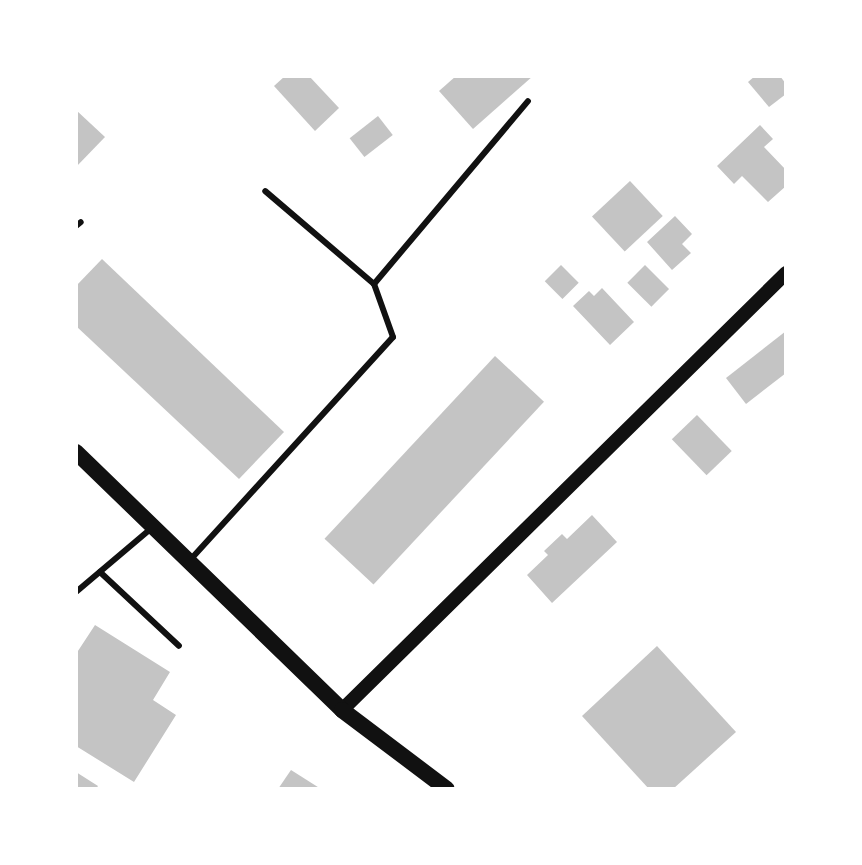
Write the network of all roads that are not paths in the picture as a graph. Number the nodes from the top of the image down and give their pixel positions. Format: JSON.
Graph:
{"nodes":[{"id":1,"x":528,"y":101,"type":"dead end"},
{"id":2,"x":265,"y":191,"type":"dead end"},
{"id":3,"x":786,"y":273,"type":"edge"},
{"id":4,"x":374,"y":284,"type":"junction"},
{"id":5,"x":76,"y":452,"type":"edge"},
{"id":6,"x":153,"y":527,"type":"junction"},
{"id":7,"x":188,"y":561,"type":"junction"},
{"id":8,"x":100,"y":572,"type":"junction"},
{"id":9,"x":76,"y":592,"type":"edge"},
{"id":10,"x":179,"y":646,"type":"dead end"},
{"id":11,"x":342,"y":710,"type":"junction"},
{"id":12,"x":447,"y":789,"type":"edge"}],
"edges":[{"from":1,"to":4,"type":"lane"},
{"from":2,"to":4,"type":"lane"},
{"from":3,"to":11,"type":"street"},
{"from":4,"to":7,"type":"lane"},
{"from":5,"to":6,"type":"main road"},
{"from":6,"to":7,"type":"main road"},
{"from":6,"to":8,"type":"lane"},
{"from":7,"to":11,"type":"main road"},
{"from":8,"to":9,"type":"lane"},
{"from":8,"to":10,"type":"lane"},
{"from":11,"to":12,"type":"main road"}]}
